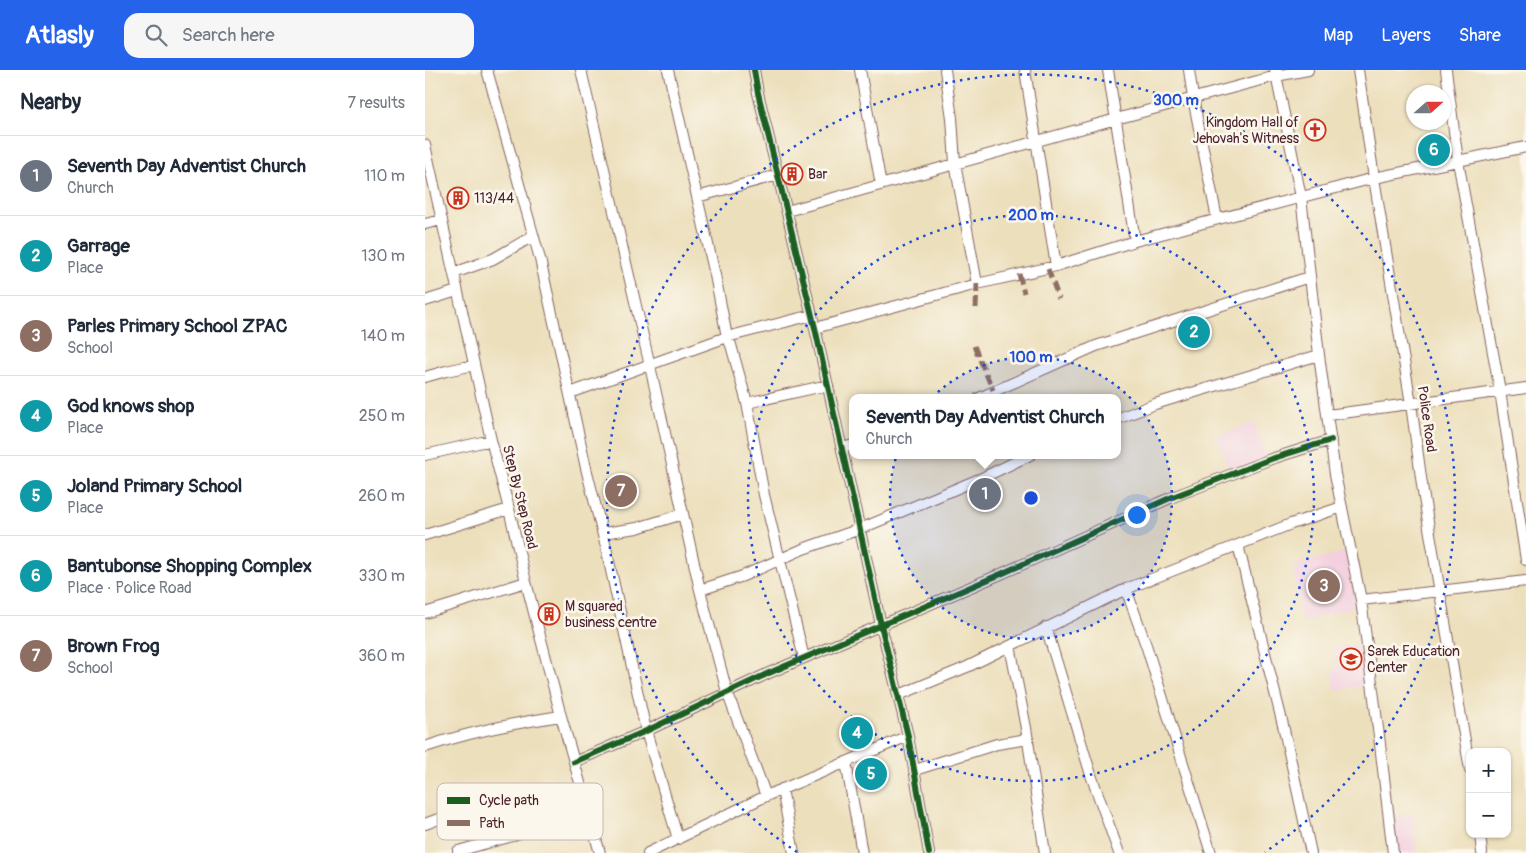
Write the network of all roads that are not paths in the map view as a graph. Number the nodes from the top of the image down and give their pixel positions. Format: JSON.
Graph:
{"nodes":[{"id":1,"x":487,"y":70,"type":"edge"},
{"id":2,"x":581,"y":70,"type":"edge"},
{"id":3,"x":668,"y":70,"type":"edge"},
{"id":4,"x":754,"y":70,"type":"edge"},
{"id":5,"x":860,"y":70,"type":"edge"},
{"id":6,"x":945,"y":70,"type":"edge"},
{"id":7,"x":1025,"y":70,"type":"edge"},
{"id":8,"x":1108,"y":70,"type":"edge"},
{"id":9,"x":1189,"y":70,"type":"edge"},
{"id":10,"x":1308,"y":70,"type":"edge"},
{"id":11,"x":1359,"y":70,"type":"edge"},
{"id":12,"x":1446,"y":70,"type":"edge"},
{"id":13,"x":1275,"y":73,"type":"edge"},
{"id":14,"x":1193,"y":98,"type":"junction"},
{"id":15,"x":1115,"y":119,"type":"junction"},
{"id":16,"x":1036,"y":140,"type":"junction"},
{"id":17,"x":425,"y":145,"type":"edge"},
{"id":18,"x":1526,"y":147,"type":"edge"},
{"id":19,"x":1458,"y":160,"type":"junction"},
{"id":20,"x":955,"y":163,"type":"junction"},
{"id":21,"x":778,"y":175,"type":"junction"},
{"id":22,"x":1374,"y":178,"type":"junction"},
{"id":23,"x":881,"y":185,"type":"junction"},
{"id":24,"x":697,"y":197,"type":"junction"},
{"id":25,"x":1301,"y":197,"type":"junction"},
{"id":26,"x":787,"y":211,"type":"junction"},
{"id":27,"x":1217,"y":219,"type":"junction"},
{"id":28,"x":442,"y":220,"type":"junction"},
{"id":29,"x":425,"y":224,"type":"edge"},
{"id":30,"x":533,"y":236,"type":"junction"},
{"id":31,"x":1135,"y":241,"type":"junction"},
{"id":32,"x":1056,"y":266,"type":"junction"},
{"id":33,"x":455,"y":273,"type":"junction"},
{"id":34,"x":1309,"y":277,"type":"junction"},
{"id":35,"x":977,"y":284,"type":"junction"},
{"id":36,"x":457,"y":291,"type":"junction"},
{"id":37,"x":425,"y":301,"type":"edge"},
{"id":38,"x":811,"y":315,"type":"junction"},
{"id":39,"x":815,"y":328,"type":"junction"},
{"id":40,"x":727,"y":337,"type":"junction"},
{"id":41,"x":1319,"y":356,"type":"junction"},
{"id":42,"x":474,"y":365,"type":"junction"},
{"id":43,"x":650,"y":366,"type":"junction"},
{"id":44,"x":425,"y":377,"type":"edge"},
{"id":45,"x":828,"y":385,"type":"junction"},
{"id":46,"x":1526,"y":388,"type":"edge"},
{"id":47,"x":1501,"y":391,"type":"junction"},
{"id":48,"x":570,"y":393,"type":"junction"},
{"id":49,"x":988,"y":394,"type":"edge"},
{"id":50,"x":747,"y":403,"type":"junction"},
{"id":51,"x":1411,"y":404,"type":"junction"},
{"id":52,"x":1328,"y":415,"type":"junction"},
{"id":53,"x":1121,"y":417,"type":"edge"},
{"id":54,"x":491,"y":440,"type":"junction"},
{"id":55,"x":1331,"y":440,"type":"junction"},
{"id":56,"x":847,"y":446,"type":"edge"},
{"id":57,"x":425,"y":456,"type":"edge"},
{"id":58,"x":849,"y":459,"type":"edge"},
{"id":59,"x":849,"y":459,"type":"edge"},
{"id":60,"x":1022,"y":459,"type":"edge"},
{"id":61,"x":1342,"y":507,"type":"junction"},
{"id":62,"x":509,"y":509,"type":"junction"},
{"id":63,"x":683,"y":514,"type":"junction"},
{"id":64,"x":860,"y":529,"type":"junction"},
{"id":65,"x":603,"y":533,"type":"junction"},
{"id":66,"x":425,"y":535,"type":"edge"},
{"id":67,"x":1239,"y":544,"type":"junction"},
{"id":68,"x":779,"y":559,"type":"junction"},
{"id":69,"x":1526,"y":560,"type":"edge"},
{"id":70,"x":1526,"y":581,"type":"edge"},
{"id":71,"x":526,"y":582,"type":"junction"},
{"id":72,"x":1126,"y":589,"type":"junction"},
{"id":73,"x":699,"y":590,"type":"junction"},
{"id":74,"x":1438,"y":591,"type":"junction"},
{"id":75,"x":1361,"y":600,"type":"junction"},
{"id":76,"x":425,"y":612,"type":"edge"},
{"id":77,"x":881,"y":624,"type":"junction"},
{"id":78,"x":1046,"y":627,"type":"junction"},
{"id":79,"x":1010,"y":646,"type":"junction"},
{"id":80,"x":804,"y":658,"type":"junction"},
{"id":81,"x":727,"y":692,"type":"junction"},
{"id":82,"x":899,"y":695,"type":"junction"},
{"id":83,"x":561,"y":716,"type":"junction"},
{"id":84,"x":646,"y":731,"type":"junction"},
{"id":85,"x":908,"y":736,"type":"junction"},
{"id":86,"x":1028,"y":739,"type":"junction"},
{"id":87,"x":425,"y":747,"type":"edge"},
{"id":88,"x":1466,"y":748,"type":"edge"},
{"id":89,"x":574,"y":762,"type":"junction"},
{"id":90,"x":846,"y":762,"type":"junction"},
{"id":91,"x":915,"y":770,"type":"junction"},
{"id":92,"x":580,"y":783,"type":"edge"},
{"id":93,"x":782,"y":789,"type":"junction"},
{"id":94,"x":766,"y":796,"type":"junction"},
{"id":95,"x":437,"y":820,"type":"edge"},
{"id":96,"x":425,"y":824,"type":"edge"},
{"id":97,"x":1480,"y":838,"type":"edge"},
{"id":98,"x":678,"y":839,"type":"junction"},
{"id":99,"x":495,"y":840,"type":"edge"},
{"id":100,"x":596,"y":840,"type":"edge"},
{"id":101,"x":457,"y":851,"type":"dead end"},
{"id":102,"x":651,"y":852,"type":"edge"},
{"id":103,"x":600,"y":853,"type":"edge"},
{"id":104,"x":794,"y":853,"type":"edge"},
{"id":105,"x":862,"y":853,"type":"edge"},
{"id":106,"x":929,"y":853,"type":"edge"},
{"id":107,"x":1045,"y":853,"type":"edge"},
{"id":108,"x":1119,"y":853,"type":"edge"},
{"id":109,"x":1211,"y":853,"type":"edge"},
{"id":110,"x":1311,"y":853,"type":"edge"},
{"id":111,"x":1393,"y":853,"type":"edge"},
{"id":112,"x":1482,"y":853,"type":"edge"}],
"edges":[{"from":1,"to":30,"type":"street"},
{"from":2,"to":43,"type":"street"},
{"from":3,"to":24,"type":"street"},
{"from":4,"to":21,"type":"street"},
{"from":5,"to":23,"type":"street"},
{"from":6,"to":20,"type":"street"},
{"from":7,"to":16,"type":"street"},
{"from":8,"to":15,"type":"street"},
{"from":9,"to":14,"type":"street"},
{"from":10,"to":13,"type":"street"},
{"from":11,"to":22,"type":"street","name":"Police Road"},
{"from":12,"to":19,"type":"street"},
{"from":13,"to":14,"type":"street"},
{"from":13,"to":25,"type":"street"},
{"from":14,"to":15,"type":"street"},
{"from":14,"to":27,"type":"street"},
{"from":15,"to":16,"type":"street"},
{"from":15,"to":31,"type":"street"},
{"from":16,"to":20,"type":"street"},
{"from":16,"to":32,"type":"street"},
{"from":17,"to":28,"type":"street","name":"Step By Step Road"},
{"from":18,"to":19,"type":"street"},
{"from":19,"to":22,"type":"street"},
{"from":19,"to":47,"type":"street"},
{"from":20,"to":23,"type":"street"},
{"from":20,"to":35,"type":"street"},
{"from":21,"to":24,"type":"street"},
{"from":21,"to":26,"type":"street"},
{"from":22,"to":25,"type":"street"},
{"from":22,"to":51,"type":"street","name":"Police Road"},
{"from":23,"to":26,"type":"street"},
{"from":24,"to":40,"type":"street"},
{"from":25,"to":27,"type":"street"},
{"from":25,"to":34,"type":"street"},
{"from":26,"to":38,"type":"street"},
{"from":27,"to":31,"type":"street"},
{"from":28,"to":29,"type":"street"},
{"from":28,"to":33,"type":"street","name":"Step By Step Road"},
{"from":30,"to":33,"type":"street"},
{"from":30,"to":48,"type":"street"},
{"from":31,"to":32,"type":"street"},
{"from":32,"to":35,"type":"street"},
{"from":33,"to":36,"type":"street","name":"Step By Step Road"},
{"from":34,"to":41,"type":"street"},
{"from":34,"to":49,"type":"street"},
{"from":35,"to":39,"type":"street"},
{"from":36,"to":37,"type":"street"},
{"from":36,"to":42,"type":"street","name":"Step By Step Road"},
{"from":38,"to":39,"type":"street"},
{"from":38,"to":40,"type":"street"},
{"from":39,"to":45,"type":"street"},
{"from":40,"to":43,"type":"street"},
{"from":40,"to":50,"type":"street"},
{"from":41,"to":52,"type":"street"},
{"from":41,"to":53,"type":"street"},
{"from":42,"to":44,"type":"street"},
{"from":42,"to":54,"type":"street","name":"Step By Step Road"},
{"from":43,"to":48,"type":"street"},
{"from":43,"to":63,"type":"street"},
{"from":45,"to":50,"type":"street"},
{"from":45,"to":56,"type":"street"},
{"from":46,"to":47,"type":"street"},
{"from":47,"to":51,"type":"street"},
{"from":47,"to":69,"type":"street"},
{"from":48,"to":65,"type":"street"},
{"from":50,"to":68,"type":"street"},
{"from":51,"to":52,"type":"street"},
{"from":51,"to":74,"type":"street","name":"Police Road"},
{"from":52,"to":55,"type":"street"},
{"from":54,"to":57,"type":"street"},
{"from":54,"to":62,"type":"street","name":"Step By Step Road"},
{"from":55,"to":61,"type":"street"},
{"from":55,"to":77,"type":"street"},
{"from":56,"to":58,"type":"street"},
{"from":59,"to":64,"type":"street"},
{"from":60,"to":64,"type":"street"},
{"from":61,"to":67,"type":"street"},
{"from":61,"to":75,"type":"street"},
{"from":62,"to":66,"type":"street"},
{"from":62,"to":71,"type":"street","name":"Step By Step Road"},
{"from":63,"to":65,"type":"street"},
{"from":63,"to":73,"type":"street"},
{"from":64,"to":68,"type":"street"},
{"from":64,"to":77,"type":"street"},
{"from":65,"to":84,"type":"street"},
{"from":67,"to":72,"type":"street"},
{"from":67,"to":110,"type":"street"},
{"from":68,"to":73,"type":"street"},
{"from":68,"to":80,"type":"street"},
{"from":70,"to":74,"type":"street"},
{"from":71,"to":76,"type":"street"},
{"from":71,"to":83,"type":"street","name":"Step By Step Road"},
{"from":72,"to":78,"type":"street"},
{"from":72,"to":109,"type":"street"},
{"from":73,"to":81,"type":"street"},
{"from":74,"to":75,"type":"street"},
{"from":74,"to":88,"type":"street","name":"Police Road"},
{"from":75,"to":111,"type":"street"},
{"from":77,"to":80,"type":"street"},
{"from":77,"to":82,"type":"street"},
{"from":78,"to":79,"type":"street"},
{"from":78,"to":108,"type":"street"},
{"from":79,"to":82,"type":"street"},
{"from":79,"to":86,"type":"street"},
{"from":80,"to":81,"type":"street"},
{"from":81,"to":84,"type":"street"},
{"from":81,"to":94,"type":"street"},
{"from":82,"to":85,"type":"street"},
{"from":83,"to":87,"type":"street"},
{"from":83,"to":89,"type":"street","name":"Step By Step Road"},
{"from":84,"to":89,"type":"street"},
{"from":84,"to":98,"type":"street"},
{"from":85,"to":90,"type":"street"},
{"from":85,"to":91,"type":"street"},
{"from":86,"to":91,"type":"street"},
{"from":86,"to":107,"type":"street"},
{"from":89,"to":92,"type":"street","name":"Step By Step Road"},
{"from":90,"to":93,"type":"street"},
{"from":90,"to":105,"type":"street"},
{"from":91,"to":106,"type":"street"},
{"from":93,"to":94,"type":"street"},
{"from":93,"to":104,"type":"street"},
{"from":94,"to":98,"type":"street"},
{"from":95,"to":96,"type":"street"},
{"from":97,"to":112,"type":"street"},
{"from":98,"to":102,"type":"street"},
{"from":99,"to":101,"type":"street"},
{"from":100,"to":103,"type":"street","name":"Step By Step Road"}]}
